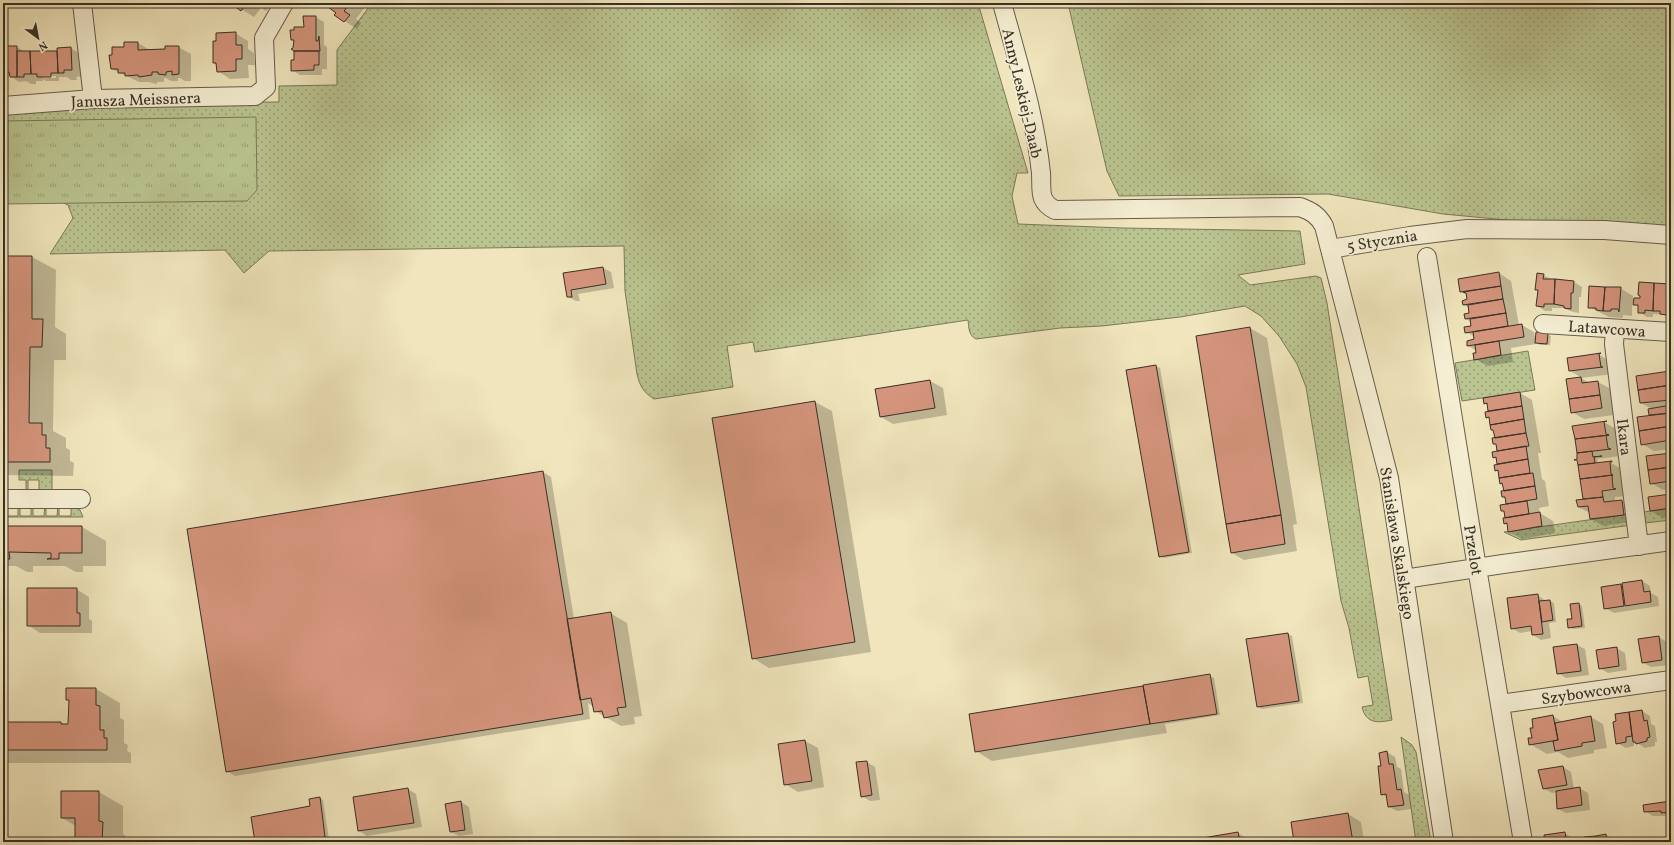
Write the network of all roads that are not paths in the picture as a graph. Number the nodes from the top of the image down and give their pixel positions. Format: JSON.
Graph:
{"nodes":[{"id":1,"x":82,"y":3,"type":"edge"},
{"id":2,"x":284,"y":3,"type":"edge"},
{"id":3,"x":1002,"y":3,"type":"edge"},
{"id":4,"x":93,"y":99,"type":"junction"},
{"id":5,"x":3,"y":106,"type":"edge"},
{"id":6,"x":1047,"y":206,"type":"joint"},
{"id":7,"x":1671,"y":235,"type":"edge"},
{"id":8,"x":1330,"y":249,"type":"junction"},
{"id":9,"x":1427,"y":257,"type":"dead end"},
{"id":10,"x":1543,"y":324,"type":"dead end"},
{"id":11,"x":1615,"y":328,"type":"junction"},
{"id":12,"x":1671,"y":332,"type":"edge"},
{"id":13,"x":3,"y":498,"type":"edge"},
{"id":14,"x":81,"y":499,"type":"dead end"},
{"id":15,"x":1671,"y":541,"type":"edge"},
{"id":16,"x":1639,"y":546,"type":"junction"},
{"id":17,"x":1477,"y":568,"type":"junction"},
{"id":18,"x":1404,"y":579,"type":"junction"},
{"id":19,"x":1671,"y":680,"type":"edge"},
{"id":20,"x":1500,"y":704,"type":"junction"},
{"id":21,"x":1444,"y":842,"type":"edge"},
{"id":22,"x":1523,"y":842,"type":"edge"}],
"edges":[{"from":1,"to":4,"type":"street"},
{"from":2,"to":4,"type":"street","name":"Janusza Meissnera"},
{"from":3,"to":6,"type":"street","name":"Anny Leskiej-Daab"},
{"from":4,"to":5,"type":"street","name":"Janusza Meissnera"},
{"from":6,"to":8,"type":"street","name":"5 Stycznia"},
{"from":7,"to":8,"type":"street","name":"5 Stycznia"},
{"from":8,"to":18,"type":"street","name":"Stanisława Skalskiego"},
{"from":9,"to":17,"type":"street","name":"Przelot"},
{"from":10,"to":11,"type":"street","name":"Latawcowa"},
{"from":11,"to":12,"type":"street","name":"Latawcowa"},
{"from":11,"to":16,"type":"street","name":"Ikara"},
{"from":13,"to":14,"type":"street"},
{"from":15,"to":16,"type":"street"},
{"from":16,"to":17,"type":"street"},
{"from":17,"to":18,"type":"street"},
{"from":17,"to":20,"type":"street","name":"Przelot"},
{"from":18,"to":21,"type":"street","name":"Stanisława Skalskiego"},
{"from":19,"to":20,"type":"street","name":"Szybowcowa"},
{"from":20,"to":22,"type":"street","name":"Przelot"}]}
